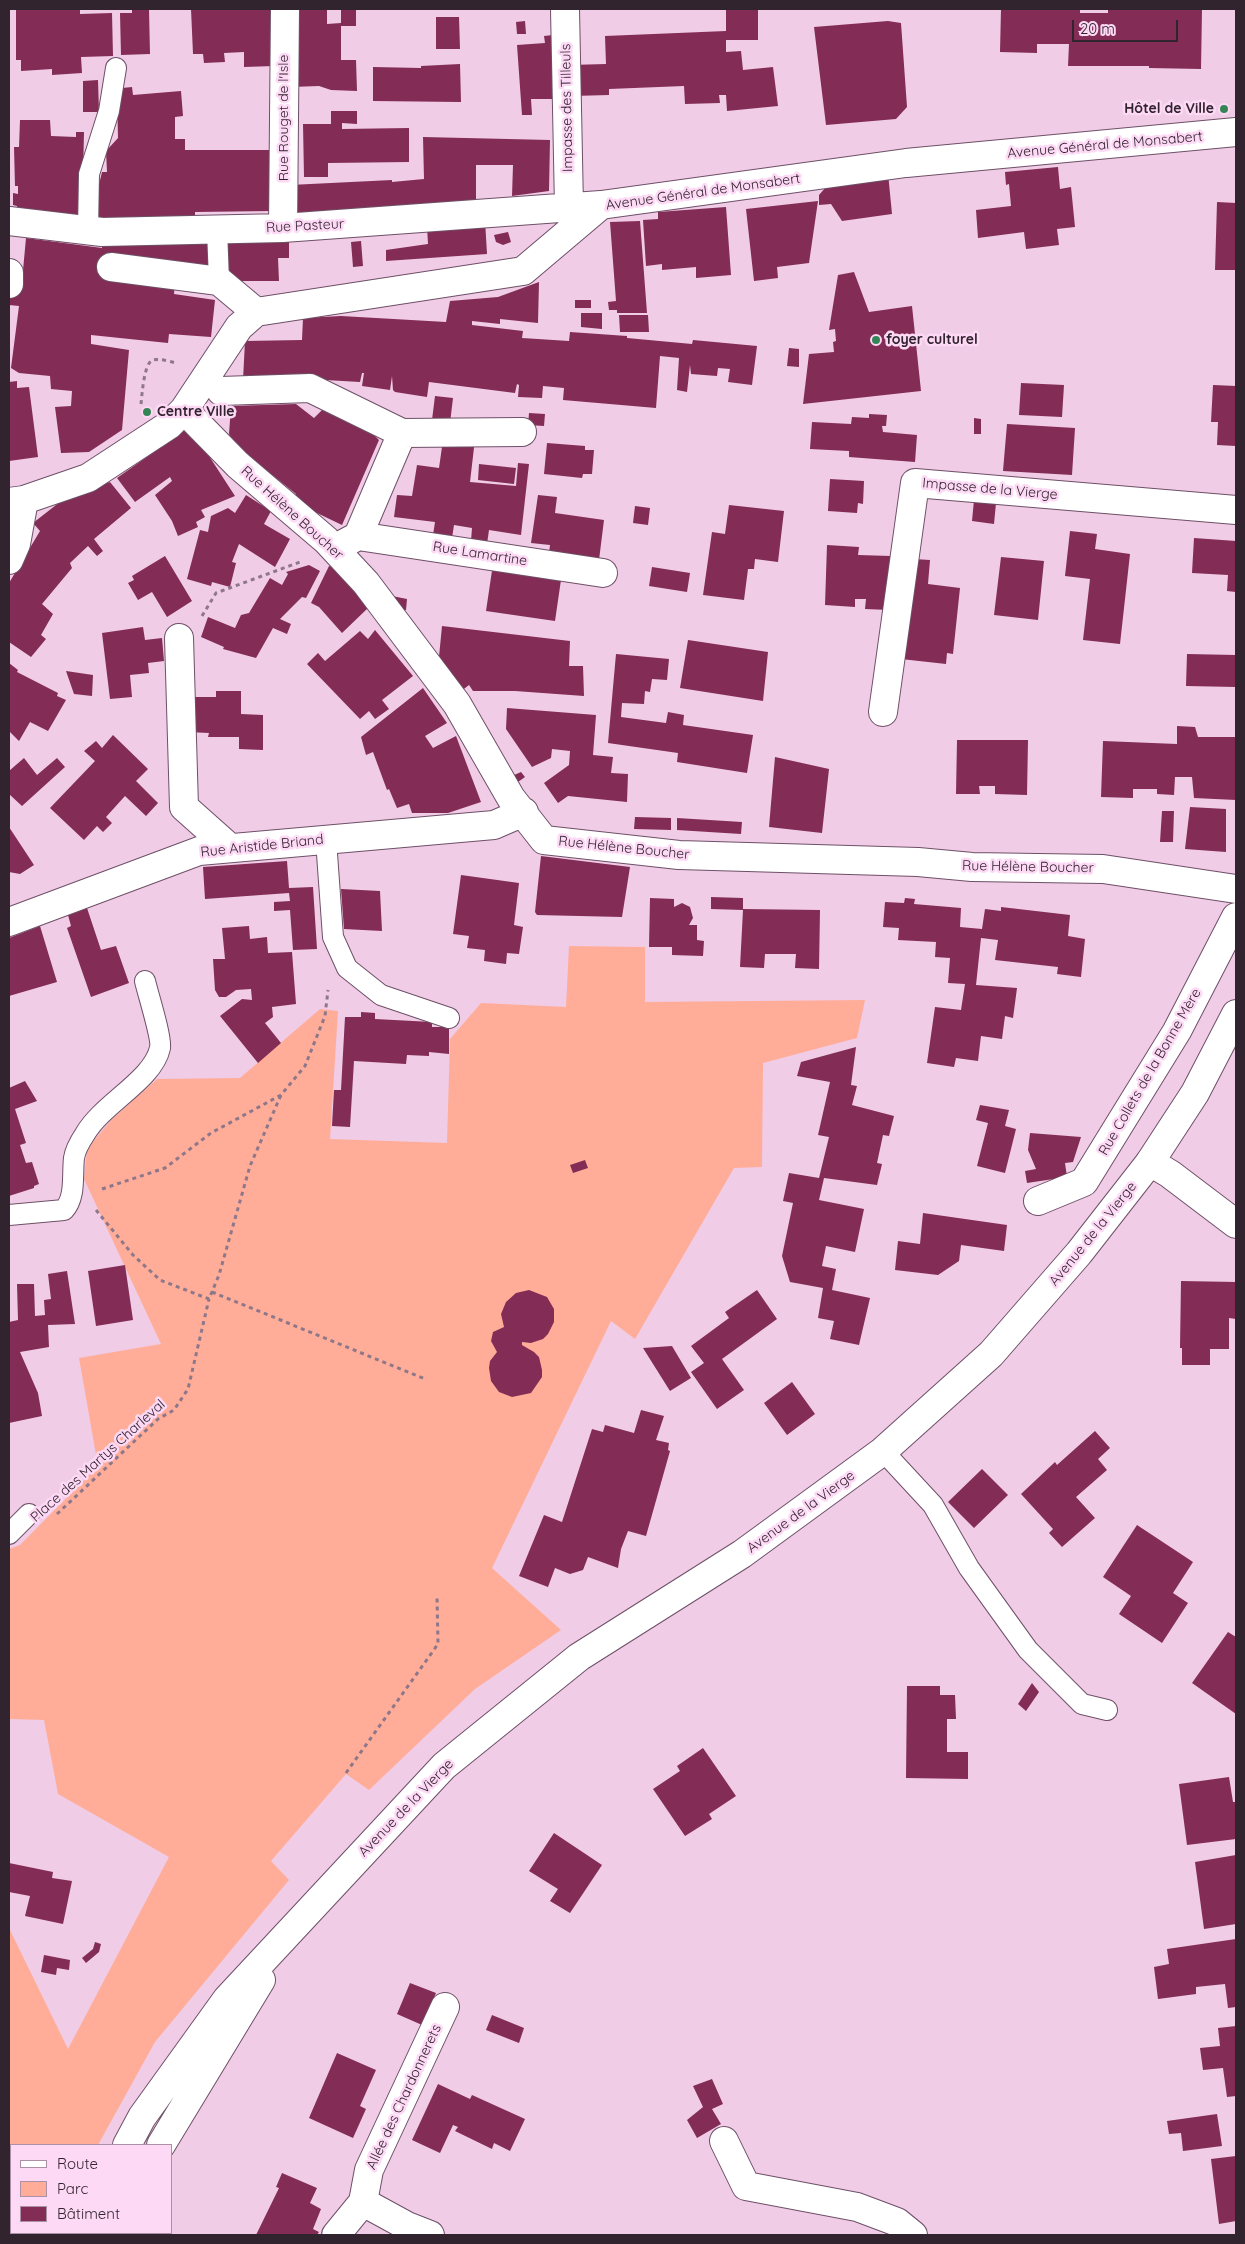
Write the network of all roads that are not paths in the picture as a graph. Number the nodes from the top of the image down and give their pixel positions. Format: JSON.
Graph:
{"nodes":[{"id":1,"x":285,"y":9,"type":"edge"},
{"id":2,"x":565,"y":9,"type":"edge"},
{"id":3,"x":116,"y":68,"type":"dead end"},
{"id":4,"x":1236,"y":132,"type":"edge"},
{"id":5,"x":601,"y":205,"type":"junction"},
{"id":6,"x":569,"y":208,"type":"junction"},
{"id":7,"x":9,"y":221,"type":"edge"},
{"id":8,"x":283,"y":228,"type":"junction"},
{"id":9,"x":217,"y":229,"type":"junction"},
{"id":10,"x":88,"y":230,"type":"junction"},
{"id":11,"x":111,"y":267,"type":"dead end"},
{"id":12,"x":9,"y":272,"type":"edge"},
{"id":13,"x":219,"y":281,"type":"junction"},
{"id":14,"x":9,"y":284,"type":"edge"},
{"id":15,"x":256,"y":312,"type":"junction"},
{"id":16,"x":221,"y":391,"type":"dead end"},
{"id":17,"x":184,"y":410,"type":"junction"},
{"id":18,"x":522,"y":432,"type":"dead end"},
{"id":19,"x":402,"y":433,"type":"junction"},
{"id":20,"x":16,"y":501,"type":"edge"},
{"id":21,"x":1236,"y":510,"type":"edge"},
{"id":22,"x":358,"y":536,"type":"junction"},
{"id":23,"x":334,"y":549,"type":"junction"},
{"id":24,"x":9,"y":560,"type":"edge"},
{"id":25,"x":603,"y":573,"type":"dead end"},
{"id":26,"x":179,"y":638,"type":"road end"},
{"id":27,"x":883,"y":712,"type":"dead end"},
{"id":28,"x":524,"y":812,"type":"junction"},
{"id":29,"x":326,"y":840,"type":"junction"},
{"id":30,"x":230,"y":848,"type":"junction"},
{"id":31,"x":1236,"y":889,"type":"edge"},
{"id":32,"x":1236,"y":917,"type":"edge"},
{"id":33,"x":9,"y":922,"type":"edge"},
{"id":34,"x":145,"y":981,"type":"dead end"},
{"id":35,"x":1236,"y":1014,"type":"edge"},
{"id":36,"x":449,"y":1018,"type":"dead end"},
{"id":37,"x":1150,"y":1162,"type":"junction"},
{"id":38,"x":1038,"y":1200,"type":"dead end"},
{"id":39,"x":9,"y":1215,"type":"edge"},
{"id":40,"x":1236,"y":1224,"type":"edge"},
{"id":41,"x":884,"y":1452,"type":"junction"},
{"id":42,"x":29,"y":1514,"type":"dead end"},
{"id":43,"x":9,"y":1534,"type":"edge"},
{"id":44,"x":1107,"y":1710,"type":"dead end"},
{"id":45,"x":288,"y":1935,"type":"junction"},
{"id":46,"x":446,"y":2007,"type":"dead end"},
{"id":47,"x":724,"y":2141,"type":"dead end"},
{"id":48,"x":128,"y":2144,"type":"edge"},
{"id":49,"x":162,"y":2144,"type":"edge"},
{"id":50,"x":363,"y":2202,"type":"junction"},
{"id":51,"x":336,"y":2235,"type":"edge"},
{"id":52,"x":430,"y":2235,"type":"edge"},
{"id":53,"x":913,"y":2235,"type":"edge"}],
"edges":[{"from":1,"to":8,"type":"street","name":"Rue Rouget de l'Isle"},
{"from":2,"to":6,"type":"street","name":"Impasse des Tilleuls"},
{"from":3,"to":10,"type":"lane"},
{"from":4,"to":5,"type":"street","name":"Avenue Général de Monsabert"},
{"from":5,"to":6,"type":"street","name":"Rue Pasteur"},
{"from":5,"to":15,"type":"street","name":"Avenue Général de Monsabert"},
{"from":6,"to":8,"type":"street","name":"Rue Pasteur"},
{"from":7,"to":10,"type":"street","name":"Rue Pasteur"},
{"from":8,"to":9,"type":"street","name":"Rue Pasteur"},
{"from":9,"to":10,"type":"street","name":"Rue Pasteur"},
{"from":9,"to":13,"type":"lane"},
{"from":11,"to":13,"type":"street"},
{"from":12,"to":14,"type":"street"},
{"from":13,"to":15,"type":"street"},
{"from":15,"to":17,"type":"street"},
{"from":16,"to":19,"type":"street"},
{"from":17,"to":20,"type":"street"},
{"from":17,"to":23,"type":"street","name":"Rue Hélène Boucher"},
{"from":18,"to":19,"type":"street"},
{"from":19,"to":22,"type":"street"},
{"from":20,"to":24,"type":"street"},
{"from":21,"to":27,"type":"street","name":"Impasse de la Vierge"},
{"from":22,"to":23,"type":"street"},
{"from":22,"to":25,"type":"street","name":"Rue Lamartine"},
{"from":23,"to":28,"type":"street","name":"Rue Hélène Boucher"},
{"from":26,"to":30,"type":"street"},
{"from":28,"to":29,"type":"street","name":"Rue Aristide Briand"},
{"from":28,"to":31,"type":"street","name":"Rue Hélène Boucher"},
{"from":29,"to":30,"type":"street","name":"Rue Aristide Briand"},
{"from":29,"to":36,"type":"lane"},
{"from":30,"to":33,"type":"street","name":"Rue Aristide Briand"},
{"from":32,"to":38,"type":"street","name":"Rue Collets de la Bonne Mère"},
{"from":34,"to":39,"type":"lane"},
{"from":35,"to":37,"type":"street","name":"Avenue de la Vierge"},
{"from":37,"to":40,"type":"street"},
{"from":37,"to":41,"type":"street","name":"Avenue de la Vierge"},
{"from":41,"to":44,"type":"lane"},
{"from":41,"to":45,"type":"street","name":"Avenue de la Vierge"},
{"from":42,"to":43,"type":"lane"},
{"from":45,"to":48,"type":"street","name":"Avenue de la Vierge"},
{"from":45,"to":49,"type":"street","name":"Avenue de la Vierge"},
{"from":46,"to":50,"type":"street","name":"Allée des Chardonnerets"},
{"from":47,"to":53,"type":"street"},
{"from":50,"to":51,"type":"street"},
{"from":50,"to":52,"type":"street"}]}
